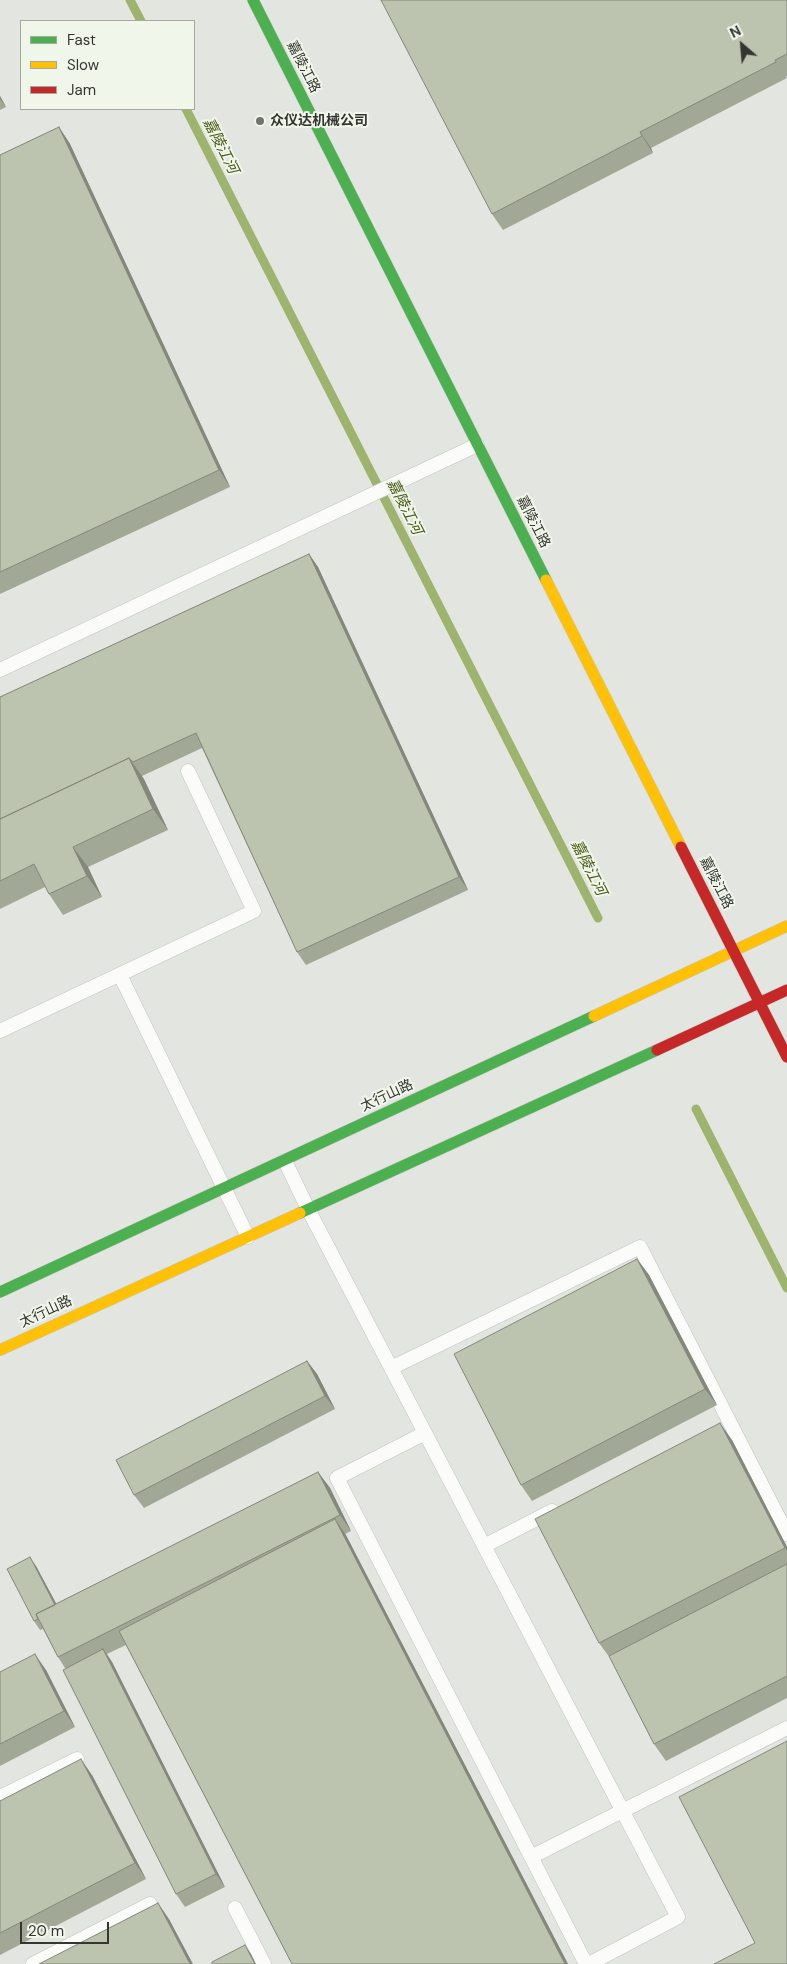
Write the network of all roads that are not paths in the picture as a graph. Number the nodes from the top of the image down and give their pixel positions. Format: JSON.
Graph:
{"nodes":[{"id":1,"x":253,"y":0,"type":"edge"},
{"id":2,"x":477,"y":445,"type":"junction"},
{"id":3,"x":0,"y":670,"type":"edge"},
{"id":4,"x":188,"y":771,"type":"dead end"},
{"id":5,"x":787,"y":926,"type":"edge"},
{"id":6,"x":734,"y":951,"type":"junction"},
{"id":7,"x":120,"y":975,"type":"junction"},
{"id":8,"x":787,"y":990,"type":"edge"},
{"id":9,"x":759,"y":1003,"type":"junction"},
{"id":10,"x":0,"y":1031,"type":"edge"},
{"id":11,"x":787,"y":1057,"type":"edge"},
{"id":12,"x":285,"y":1161,"type":"junction"},
{"id":13,"x":224,"y":1189,"type":"junction"},
{"id":14,"x":308,"y":1209,"type":"junction"},
{"id":15,"x":248,"y":1237,"type":"junction"},
{"id":16,"x":0,"y":1292,"type":"edge"},
{"id":17,"x":0,"y":1350,"type":"edge"},
{"id":18,"x":391,"y":1368,"type":"junction"},
{"id":19,"x":425,"y":1433,"type":"junction"},
{"id":20,"x":563,"y":1506,"type":"edge"},
{"id":21,"x":787,"y":1534,"type":"edge"},
{"id":22,"x":484,"y":1546,"type":"junction"},
{"id":23,"x":787,"y":1728,"type":"edge"},
{"id":24,"x":76,"y":1758,"type":"dead end"},
{"id":25,"x":0,"y":1797,"type":"edge"},
{"id":26,"x":621,"y":1809,"type":"junction"},
{"id":27,"x":531,"y":1856,"type":"junction"},
{"id":28,"x":150,"y":1904,"type":"dead end"},
{"id":29,"x":235,"y":1908,"type":"dead end"},
{"id":30,"x":33,"y":1964,"type":"edge"},
{"id":31,"x":264,"y":1964,"type":"edge"},
{"id":32,"x":588,"y":1964,"type":"edge"}],
"edges":[{"from":1,"to":2,"type":"street","name":"嘉陵江路"},
{"from":2,"to":3,"type":"lane"},
{"from":2,"to":6,"type":"street","name":"嘉陵江路"},
{"from":4,"to":7,"type":"lane"},
{"from":5,"to":6,"type":"street","name":"太行山路"},
{"from":6,"to":9,"type":"street","name":"嘉陵江路"},
{"from":6,"to":12,"type":"street","name":"太行山路"},
{"from":7,"to":10,"type":"lane"},
{"from":7,"to":13,"type":"lane"},
{"from":8,"to":9,"type":"street","name":"太行山路"},
{"from":9,"to":11,"type":"street","name":"嘉陵江路"},
{"from":9,"to":14,"type":"street","name":"太行山路"},
{"from":12,"to":13,"type":"street","name":"太行山路"},
{"from":12,"to":14,"type":"lane"},
{"from":13,"to":15,"type":"lane"},
{"from":13,"to":16,"type":"street","name":"太行山路"},
{"from":14,"to":15,"type":"street","name":"太行山路"},
{"from":14,"to":18,"type":"lane"},
{"from":15,"to":17,"type":"street","name":"太行山路"},
{"from":18,"to":19,"type":"lane"},
{"from":18,"to":21,"type":"lane"},
{"from":19,"to":22,"type":"lane"},
{"from":19,"to":27,"type":"lane"},
{"from":20,"to":22,"type":"lane"},
{"from":22,"to":26,"type":"lane"},
{"from":23,"to":26,"type":"lane"},
{"from":24,"to":25,"type":"lane"},
{"from":26,"to":27,"type":"lane"},
{"from":26,"to":32,"type":"lane"},
{"from":27,"to":32,"type":"lane"},
{"from":28,"to":30,"type":"lane"},
{"from":29,"to":31,"type":"lane"}]}
